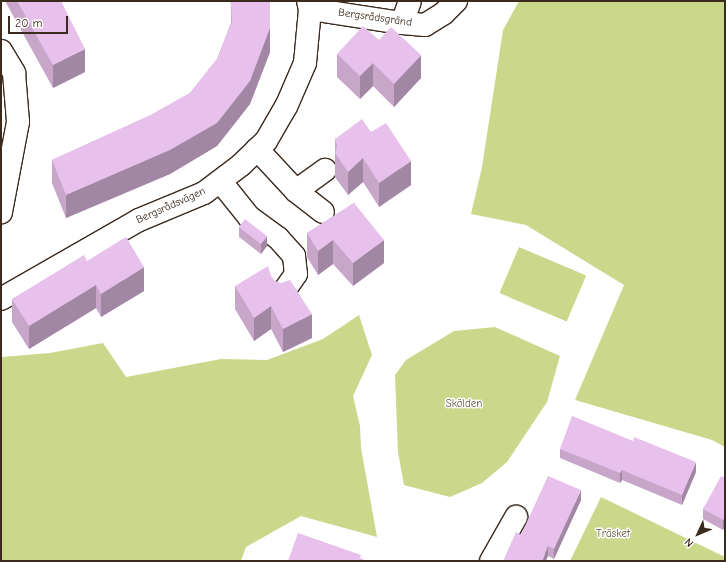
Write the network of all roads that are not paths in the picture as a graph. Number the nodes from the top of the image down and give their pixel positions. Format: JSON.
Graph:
{"nodes":[{"id":1,"x":410,"y":1,"type":"edge"},
{"id":2,"x":456,"y":1,"type":"edge"},
{"id":3,"x":309,"y":5,"type":"edge"},
{"id":4,"x":402,"y":23,"type":"junction"},
{"id":5,"x":1,"y":51,"type":"edge"},
{"id":6,"x":257,"y":149,"type":"junction"},
{"id":7,"x":324,"y":170,"type":"dead end"},
{"id":8,"x":221,"y":182,"type":"junction"},
{"id":9,"x":296,"y":191,"type":"junction"},
{"id":10,"x":1,"y":212,"type":"edge"},
{"id":11,"x":323,"y":212,"type":"dead end"},
{"id":12,"x":282,"y":294,"type":"edge"},
{"id":13,"x":1,"y":299,"type":"edge"},
{"id":14,"x":516,"y":517,"type":"dead end"},
{"id":15,"x":491,"y":561,"type":"edge"}],
"edges":[{"from":1,"to":4,"type":"street"},
{"from":2,"to":4,"type":"street","name":"Bergsrådsgränd"},
{"from":3,"to":4,"type":"street","name":"Bergsrådsgränd"},
{"from":3,"to":6,"type":"street","name":"Bergsrådsvägen"},
{"from":5,"to":10,"type":"street"},
{"from":6,"to":8,"type":"street","name":"Bergsrådsvägen"},
{"from":6,"to":9,"type":"street"},
{"from":7,"to":9,"type":"street"},
{"from":8,"to":12,"type":"street"},
{"from":8,"to":13,"type":"street","name":"Bergsrådsvägen"},
{"from":9,"to":11,"type":"street"},
{"from":14,"to":15,"type":"street"}]}
